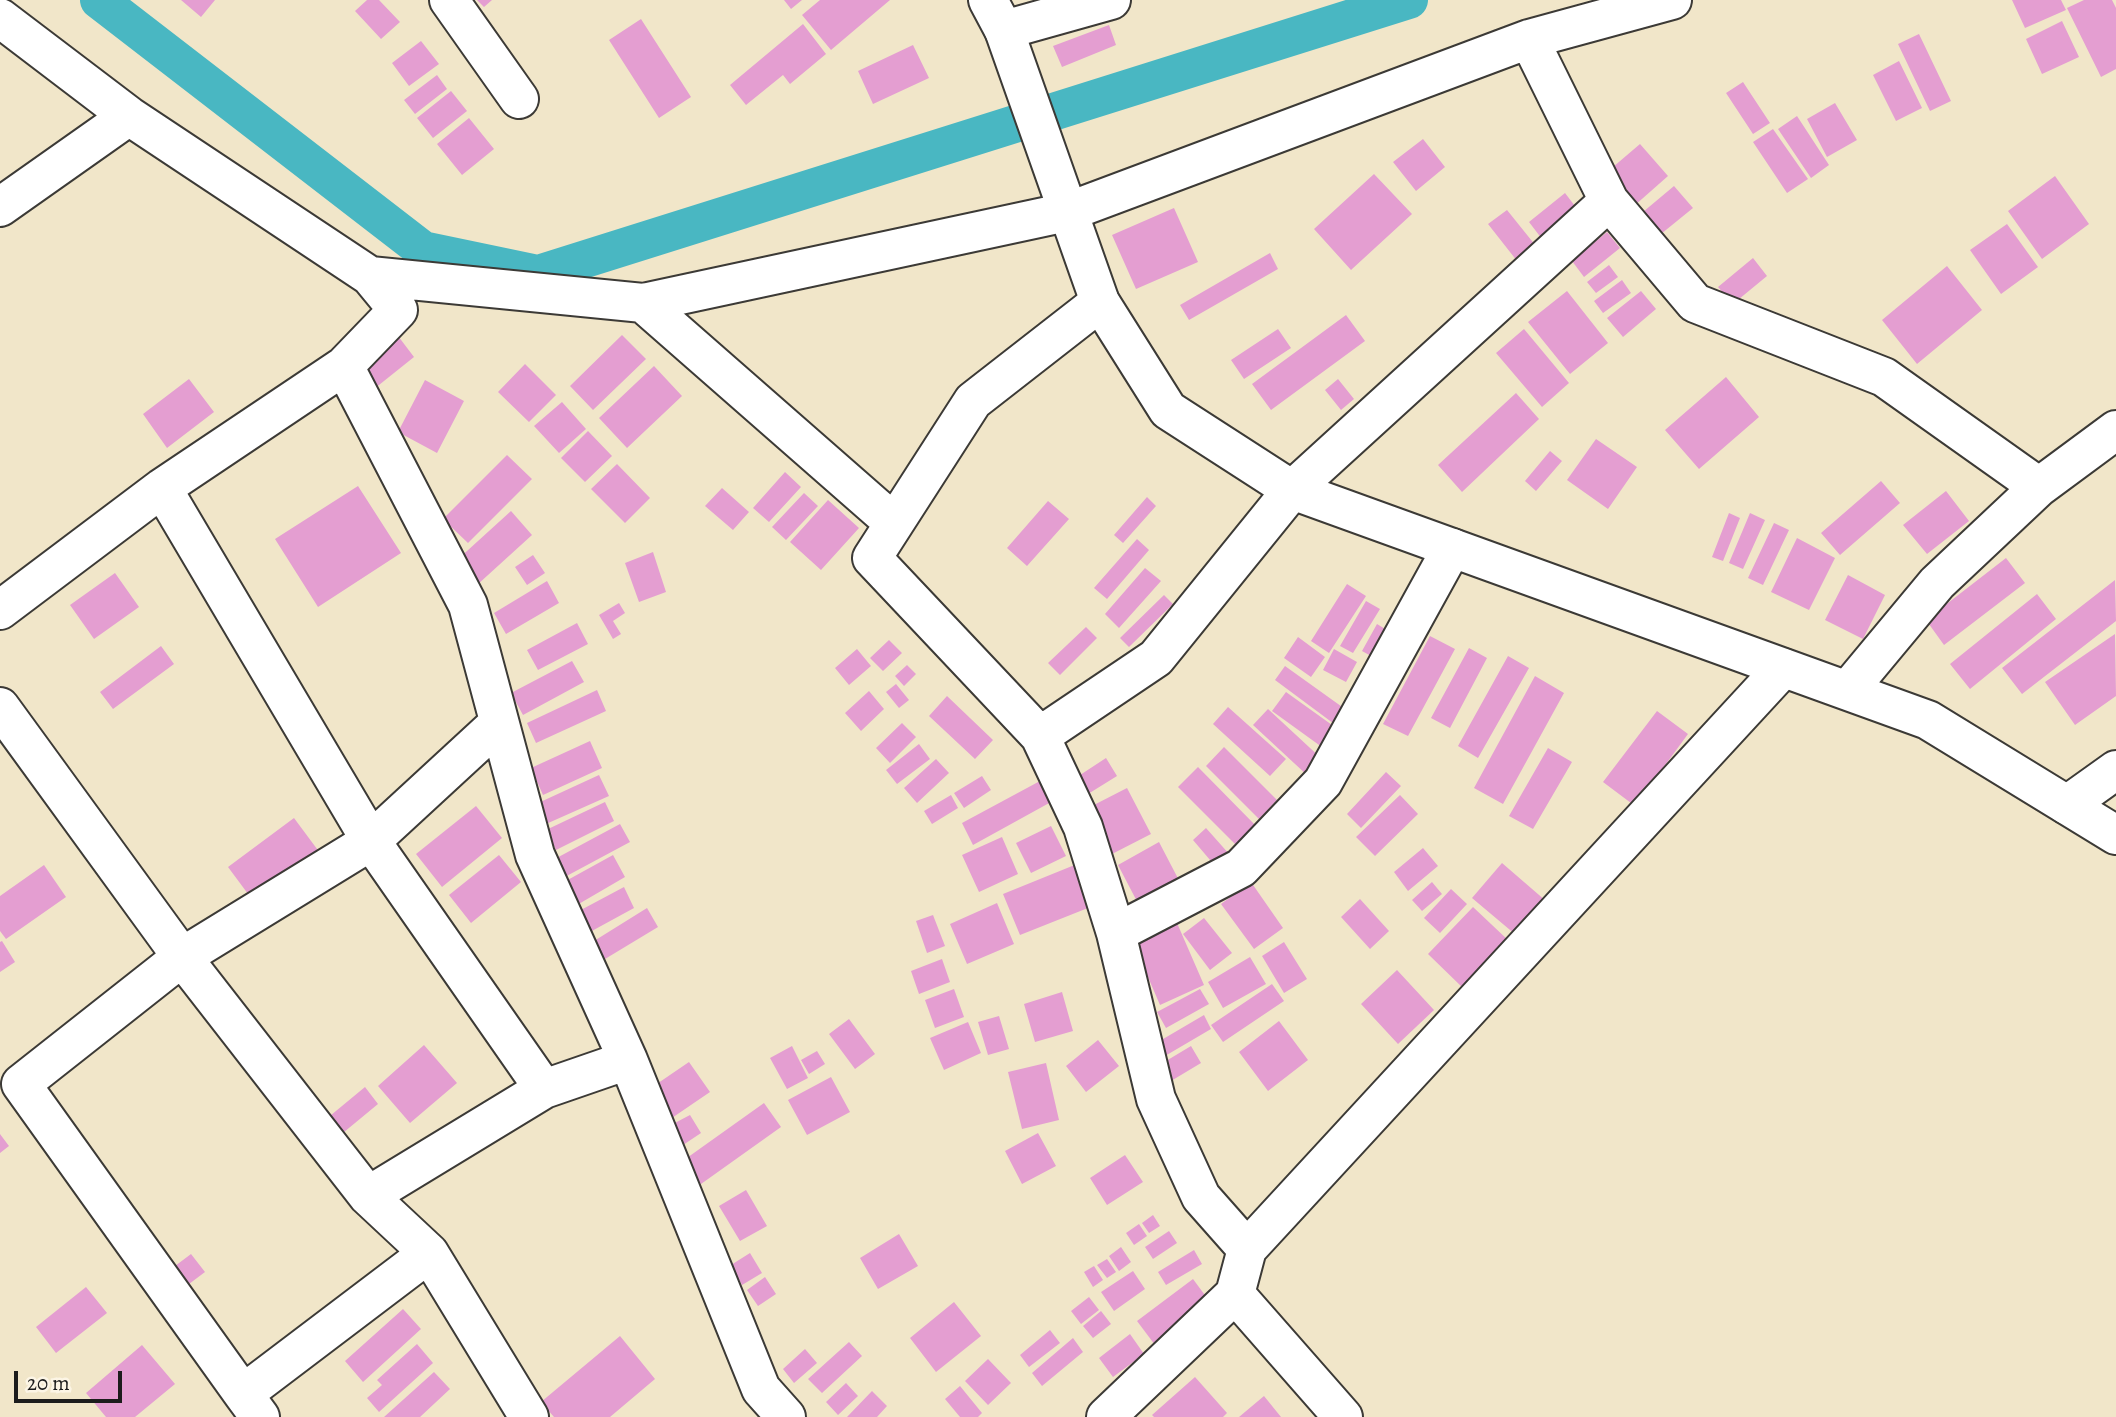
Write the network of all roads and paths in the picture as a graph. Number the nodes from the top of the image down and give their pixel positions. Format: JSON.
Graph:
{"nodes":[{"id":1,"x":449,"y":0,"type":"edge"},
{"id":2,"x":1111,"y":0,"type":"edge"},
{"id":3,"x":1672,"y":0,"type":"edge"},
{"id":4,"x":0,"y":18,"type":"edge"},
{"id":5,"x":1000,"y":24,"type":"edge"},
{"id":6,"x":1529,"y":39,"type":"junction"},
{"id":7,"x":519,"y":99,"type":"dead end"},
{"id":8,"x":129,"y":116,"type":"junction"},
{"id":9,"x":1609,"y":201,"type":"junction"},
{"id":10,"x":1064,"y":202,"type":"junction"},
{"id":11,"x":0,"y":207,"type":"edge"},
{"id":12,"x":370,"y":276,"type":"junction"},
{"id":13,"x":1100,"y":302,"type":"junction"},
{"id":14,"x":643,"y":303,"type":"junction"},
{"id":15,"x":344,"y":366,"type":"junction"},
{"id":16,"x":2116,"y":430,"type":"edge"},
{"id":17,"x":2039,"y":487,"type":"junction"},
{"id":18,"x":162,"y":488,"type":"junction"},
{"id":19,"x":1292,"y":490,"type":"junction"},
{"id":20,"x":894,"y":523,"type":"junction"},
{"id":21,"x":1452,"y":548,"type":"junction"},
{"id":22,"x":0,"y":610,"type":"edge"},
{"id":23,"x":1783,"y":668,"type":"junction"},
{"id":24,"x":1848,"y":690,"type":"junction"},
{"id":25,"x":0,"y":707,"type":"edge"},
{"id":26,"x":499,"y":723,"type":"junction"},
{"id":27,"x":1040,"y":736,"type":"junction"},
{"id":28,"x":2116,"y":770,"type":"edge"},
{"id":29,"x":2067,"y":805,"type":"junction"},
{"id":30,"x":2116,"y":835,"type":"edge"},
{"id":31,"x":372,"y":841,"type":"junction"},
{"id":32,"x":1116,"y":933,"type":"junction"},
{"id":33,"x":182,"y":957,"type":"junction"},
{"id":34,"x":628,"y":1060,"type":"junction"},
{"id":35,"x":10,"y":1072,"type":"edge"},
{"id":36,"x":544,"y":1089,"type":"junction"},
{"id":37,"x":368,"y":1196,"type":"junction"},
{"id":38,"x":1247,"y":1249,"type":"junction"},
{"id":39,"x":429,"y":1253,"type":"junction"},
{"id":40,"x":1235,"y":1294,"type":"junction"},
{"id":41,"x":251,"y":1405,"type":"edge"},
{"id":42,"x":529,"y":1417,"type":"edge"},
{"id":43,"x":786,"y":1417,"type":"edge"},
{"id":44,"x":1106,"y":1417,"type":"edge"},
{"id":45,"x":1343,"y":1417,"type":"edge"}],
"edges":[{"from":1,"to":7,"type":"street"},
{"from":2,"to":5,"type":"street"},
{"from":3,"to":6,"type":"street"},
{"from":4,"to":8,"type":"street"},
{"from":5,"to":10,"type":"street"},
{"from":6,"to":9,"type":"street"},
{"from":6,"to":10,"type":"street"},
{"from":8,"to":11,"type":"street"},
{"from":8,"to":12,"type":"street"},
{"from":9,"to":17,"type":"street"},
{"from":9,"to":19,"type":"street"},
{"from":10,"to":13,"type":"street"},
{"from":10,"to":14,"type":"street"},
{"from":12,"to":14,"type":"street"},
{"from":12,"to":15,"type":"street"},
{"from":13,"to":19,"type":"street"},
{"from":13,"to":20,"type":"street"},
{"from":14,"to":20,"type":"street"},
{"from":15,"to":18,"type":"street"},
{"from":15,"to":26,"type":"street"},
{"from":16,"to":17,"type":"street"},
{"from":17,"to":24,"type":"street"},
{"from":18,"to":22,"type":"street"},
{"from":18,"to":31,"type":"street"},
{"from":19,"to":21,"type":"street"},
{"from":19,"to":27,"type":"street"},
{"from":20,"to":27,"type":"street"},
{"from":21,"to":23,"type":"street"},
{"from":21,"to":32,"type":"street"},
{"from":23,"to":24,"type":"street"},
{"from":23,"to":38,"type":"street"},
{"from":24,"to":29,"type":"street"},
{"from":25,"to":33,"type":"street"},
{"from":26,"to":31,"type":"street"},
{"from":26,"to":34,"type":"street"},
{"from":27,"to":32,"type":"street"},
{"from":28,"to":29,"type":"street"},
{"from":29,"to":30,"type":"street"},
{"from":31,"to":33,"type":"street"},
{"from":31,"to":36,"type":"street"},
{"from":32,"to":38,"type":"street"},
{"from":33,"to":35,"type":"street"},
{"from":33,"to":37,"type":"street"},
{"from":34,"to":36,"type":"street"},
{"from":34,"to":43,"type":"street"},
{"from":35,"to":41,"type":"street"},
{"from":36,"to":37,"type":"street"},
{"from":37,"to":39,"type":"street"},
{"from":38,"to":40,"type":"street"},
{"from":39,"to":41,"type":"street"},
{"from":39,"to":42,"type":"street"},
{"from":40,"to":44,"type":"street"},
{"from":40,"to":45,"type":"street"}]}
